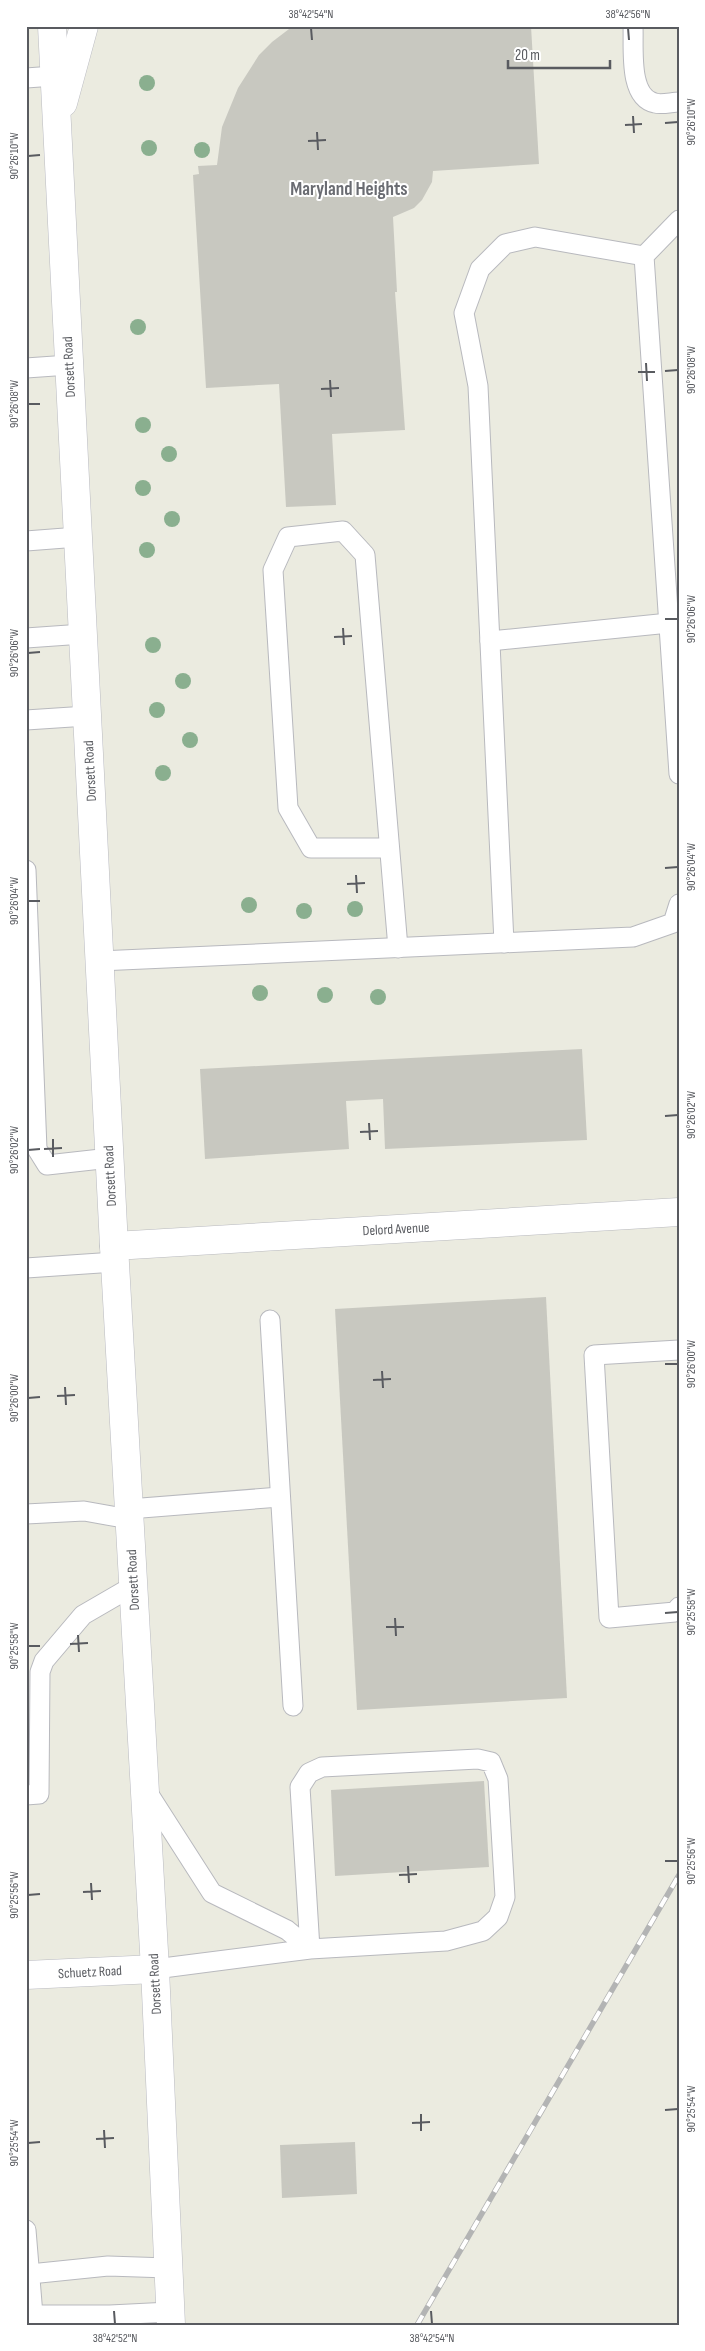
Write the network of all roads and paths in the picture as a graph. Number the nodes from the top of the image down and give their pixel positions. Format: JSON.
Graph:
{"nodes":[{"id":1,"x":52,"y":26,"type":"edge"},
{"id":2,"x":84,"y":26,"type":"edge"},
{"id":3,"x":632,"y":26,"type":"edge"},
{"id":4,"x":54,"y":76,"type":"junction"},
{"id":5,"x":26,"y":78,"type":"edge"},
{"id":6,"x":679,"y":102,"type":"edge"},
{"id":7,"x":57,"y":126,"type":"junction"},
{"id":8,"x":679,"y":220,"type":"edge"},
{"id":9,"x":644,"y":256,"type":"junction"},
{"id":10,"x":69,"y":364,"type":"junction"},
{"id":11,"x":26,"y":368,"type":"edge"},
{"id":12,"x":78,"y":537,"type":"junction"},
{"id":13,"x":26,"y":541,"type":"edge"},
{"id":14,"x":669,"y":623,"type":"junction"},
{"id":15,"x":83,"y":634,"type":"junction"},
{"id":16,"x":26,"y":638,"type":"edge"},
{"id":17,"x":490,"y":641,"type":"junction"},
{"id":18,"x":87,"y":716,"type":"junction"},
{"id":19,"x":26,"y":720,"type":"edge"},
{"id":20,"x":679,"y":774,"type":"edge"},
{"id":21,"x":389,"y":848,"type":"junction"},
{"id":22,"x":26,"y":870,"type":"edge"},
{"id":23,"x":679,"y":904,"type":"edge"},
{"id":24,"x":504,"y":942,"type":"junction"},
{"id":25,"x":398,"y":948,"type":"junction"},
{"id":26,"x":99,"y":961,"type":"junction"},
{"id":27,"x":110,"y":1158,"type":"junction"},
{"id":28,"x":679,"y":1212,"type":"edge"},
{"id":29,"x":114,"y":1254,"type":"junction"},
{"id":30,"x":26,"y":1268,"type":"edge"},
{"id":31,"x":270,"y":1320,"type":"dead end"},
{"id":32,"x":679,"y":1350,"type":"edge"},
{"id":33,"x":280,"y":1498,"type":"junction"},
{"id":34,"x":26,"y":1514,"type":"edge"},
{"id":35,"x":129,"y":1514,"type":"junction"},
{"id":36,"x":133,"y":1586,"type":"junction"},
{"id":37,"x":679,"y":1607,"type":"edge"},
{"id":38,"x":292,"y":1706,"type":"dead end"},
{"id":39,"x":144,"y":1788,"type":"junction"},
{"id":40,"x":26,"y":1795,"type":"edge"},
{"id":41,"x":310,"y":1949,"type":"junction"},
{"id":42,"x":154,"y":1969,"type":"junction"},
{"id":43,"x":26,"y":1975,"type":"edge"},
{"id":44,"x":26,"y":2230,"type":"edge"},
{"id":45,"x":168,"y":2268,"type":"junction"},
{"id":46,"x":30,"y":2274,"type":"junction"},
{"id":47,"x":171,"y":2318,"type":"edge"}],
"edges":[{"from":1,"to":4,"type":"main road","name":"Dorsett Road"},
{"from":2,"to":7,"type":"main road"},
{"from":3,"to":6,"type":"lane"},
{"from":4,"to":5,"type":"lane"},
{"from":4,"to":7,"type":"main road","name":"Dorsett Road"},
{"from":7,"to":10,"type":"main road","name":"Dorsett Road"},
{"from":8,"to":9,"type":"lane"},
{"from":9,"to":14,"type":"lane"},
{"from":9,"to":17,"type":"lane"},
{"from":10,"to":11,"type":"lane"},
{"from":10,"to":12,"type":"main road","name":"Dorsett Road"},
{"from":12,"to":13,"type":"lane"},
{"from":12,"to":15,"type":"main road","name":"Dorsett Road"},
{"from":14,"to":17,"type":"lane"},
{"from":14,"to":20,"type":"lane"},
{"from":15,"to":16,"type":"lane"},
{"from":15,"to":18,"type":"main road","name":"Dorsett Road"},
{"from":17,"to":24,"type":"lane"},
{"from":18,"to":19,"type":"lane"},
{"from":18,"to":26,"type":"main road","name":"Dorsett Road"},
{"from":21,"to":21,"type":"lane"},
{"from":21,"to":25,"type":"lane"},
{"from":22,"to":27,"type":"lane"},
{"from":23,"to":24,"type":"lane"},
{"from":24,"to":25,"type":"lane"},
{"from":25,"to":26,"type":"lane"},
{"from":26,"to":27,"type":"main road","name":"Dorsett Road"},
{"from":27,"to":29,"type":"main road","name":"Dorsett Road"},
{"from":28,"to":29,"type":"main road","name":"Delord Avenue"},
{"from":29,"to":30,"type":"lane"},
{"from":29,"to":35,"type":"main road","name":"Dorsett Road"},
{"from":31,"to":33,"type":"lane"},
{"from":32,"to":37,"type":"lane"},
{"from":33,"to":35,"type":"lane"},
{"from":33,"to":38,"type":"lane"},
{"from":34,"to":35,"type":"lane"},
{"from":35,"to":36,"type":"main road","name":"Dorsett Road"},
{"from":36,"to":39,"type":"main road","name":"Dorsett Road"},
{"from":36,"to":40,"type":"lane"},
{"from":39,"to":41,"type":"lane"},
{"from":39,"to":42,"type":"main road","name":"Dorsett Road"},
{"from":41,"to":41,"type":"lane"},
{"from":41,"to":42,"type":"lane"},
{"from":42,"to":43,"type":"main road","name":"Schuetz Road"},
{"from":42,"to":45,"type":"main road","name":"Dorsett Road"},
{"from":44,"to":46,"type":"lane"},
{"from":45,"to":46,"type":"lane"},
{"from":45,"to":47,"type":"main road","name":"Dorsett Road"},
{"from":46,"to":47,"type":"lane"}]}
